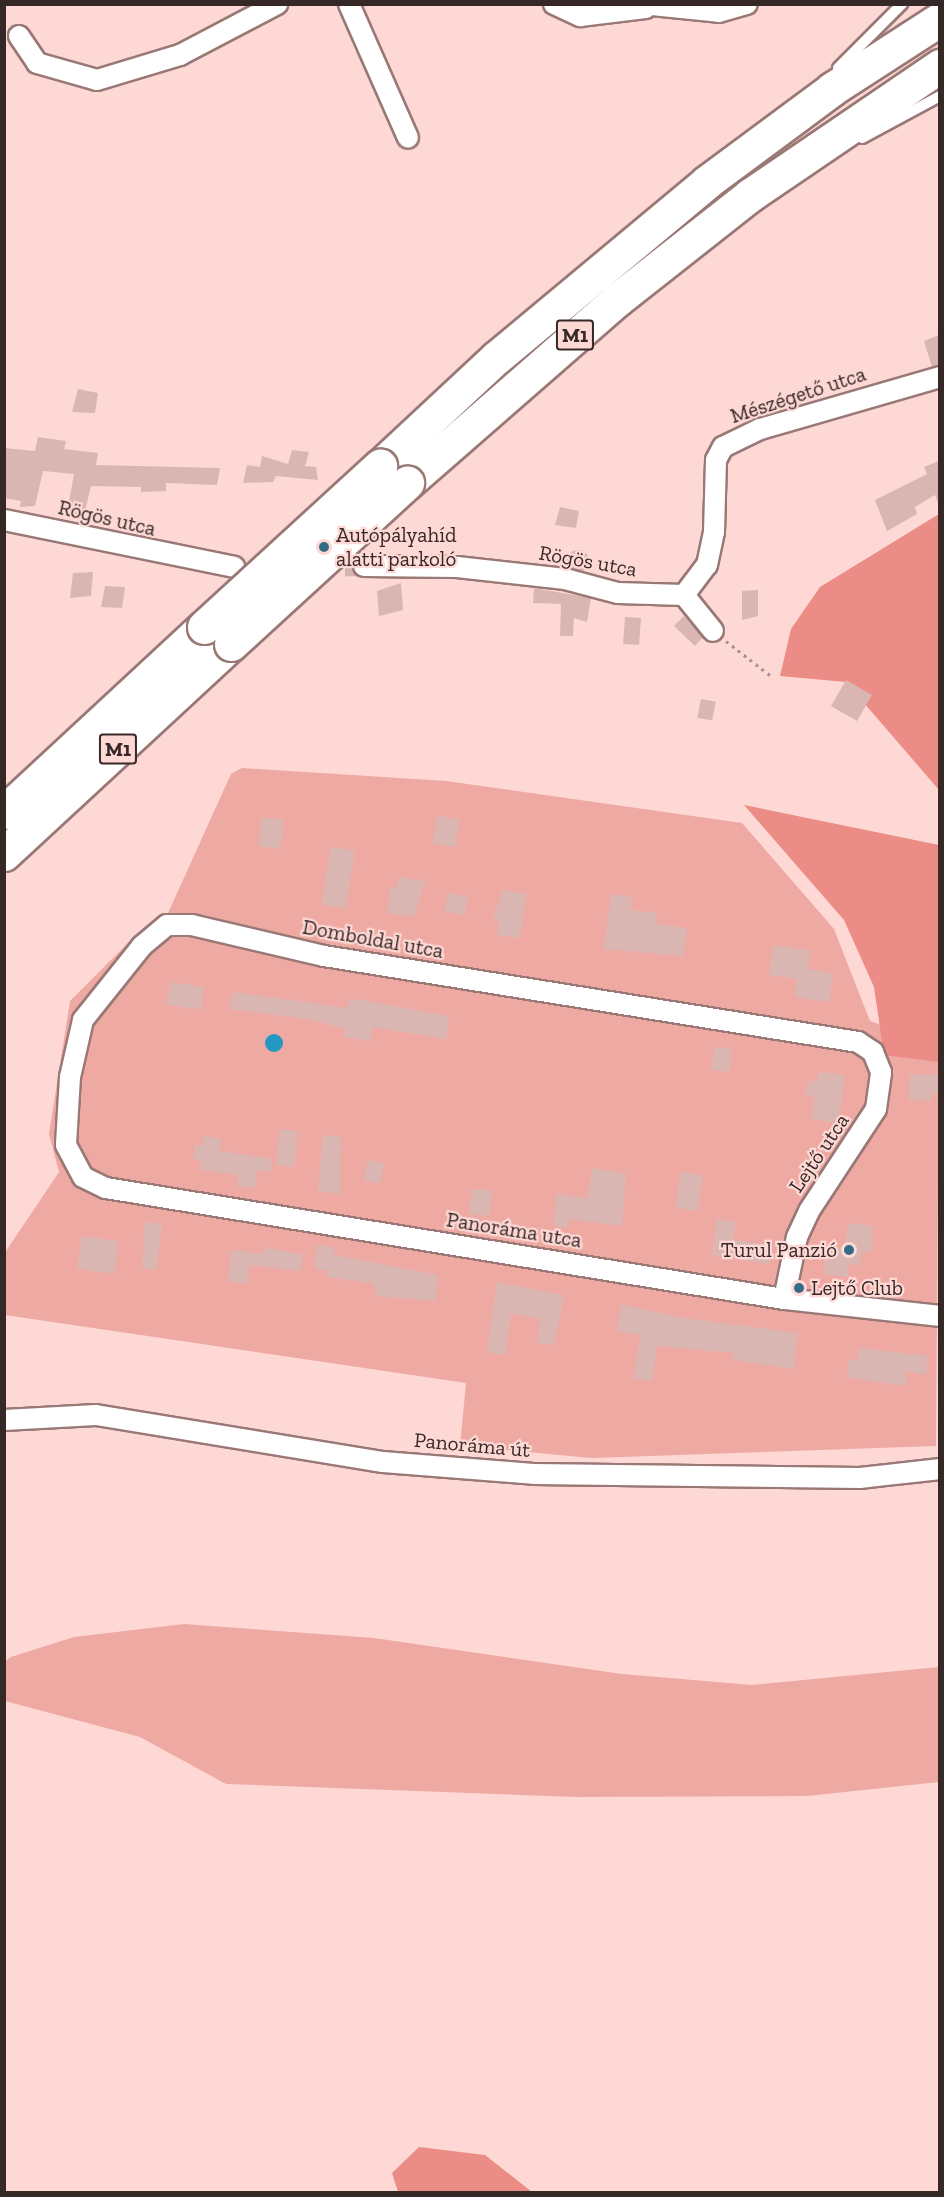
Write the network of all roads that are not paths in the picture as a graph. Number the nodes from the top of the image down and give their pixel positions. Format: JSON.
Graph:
{"nodes":[{"id":1,"x":277,"y":4,"type":"edge"},
{"id":2,"x":349,"y":4,"type":"edge"},
{"id":3,"x":554,"y":4,"type":"edge"},
{"id":4,"x":747,"y":4,"type":"edge"},
{"id":5,"x":902,"y":4,"type":"edge"},
{"id":6,"x":644,"y":6,"type":"edge"},
{"id":7,"x":939,"y":19,"type":"edge"},
{"id":8,"x":19,"y":36,"type":"dead end"},
{"id":9,"x":939,"y":66,"type":"edge"},
{"id":10,"x":939,"y":96,"type":"edge"},
{"id":11,"x":408,"y":138,"type":"dead end"},
{"id":12,"x":849,"y":147,"type":"dead end"},
{"id":13,"x":812,"y":171,"type":"dead end"},
{"id":14,"x":707,"y":182,"type":"junction"},
{"id":15,"x":750,"y":195,"type":"junction"},
{"id":16,"x":939,"y":377,"type":"edge"},
{"id":17,"x":4,"y":520,"type":"edge"},
{"id":18,"x":364,"y":566,"type":"tunnel mouth"},
{"id":19,"x":234,"y":567,"type":"dead end"},
{"id":20,"x":684,"y":595,"type":"junction"},
{"id":21,"x":713,"y":631,"type":"road end"},
{"id":22,"x":4,"y":812,"type":"edge"},
{"id":23,"x":4,"y":854,"type":"edge"},
{"id":24,"x":858,"y":1042,"type":"joint"},
{"id":25,"x":83,"y":1178,"type":"joint"},
{"id":26,"x":784,"y":1299,"type":"junction"},
{"id":27,"x":939,"y":1316,"type":"edge"},
{"id":28,"x":4,"y":1420,"type":"edge"},
{"id":29,"x":939,"y":1470,"type":"edge"}],
"edges":[{"from":1,"to":8,"type":"street"},
{"from":2,"to":11,"type":"street"},
{"from":3,"to":6,"type":"street"},
{"from":4,"to":6,"type":"street"},
{"from":5,"to":14,"type":"lane"},
{"from":7,"to":14,"type":"highway","number":"M1"},
{"from":9,"to":15,"type":"highway","number":"M1"},
{"from":10,"to":12,"type":"lane"},
{"from":13,"to":15,"type":"lane"},
{"from":14,"to":22,"type":"highway","number":"M1","bridge":true},
{"from":15,"to":23,"type":"highway","number":"M1","bridge":true},
{"from":16,"to":20,"type":"street","name":"Mészégető utca"},
{"from":17,"to":19,"type":"street","name":"Rögös utca"},
{"from":18,"to":20,"type":"street","name":"Rögös utca"},
{"from":20,"to":21,"type":"street"},
{"from":24,"to":25,"type":"street","name":"Domboldal utca"},
{"from":24,"to":26,"type":"street","name":"Lejtő utca"},
{"from":25,"to":26,"type":"street","name":"Panoráma utca"},
{"from":26,"to":27,"type":"street","name":"Panoráma utca"},
{"from":28,"to":29,"type":"street","name":"Panoráma út"}]}
